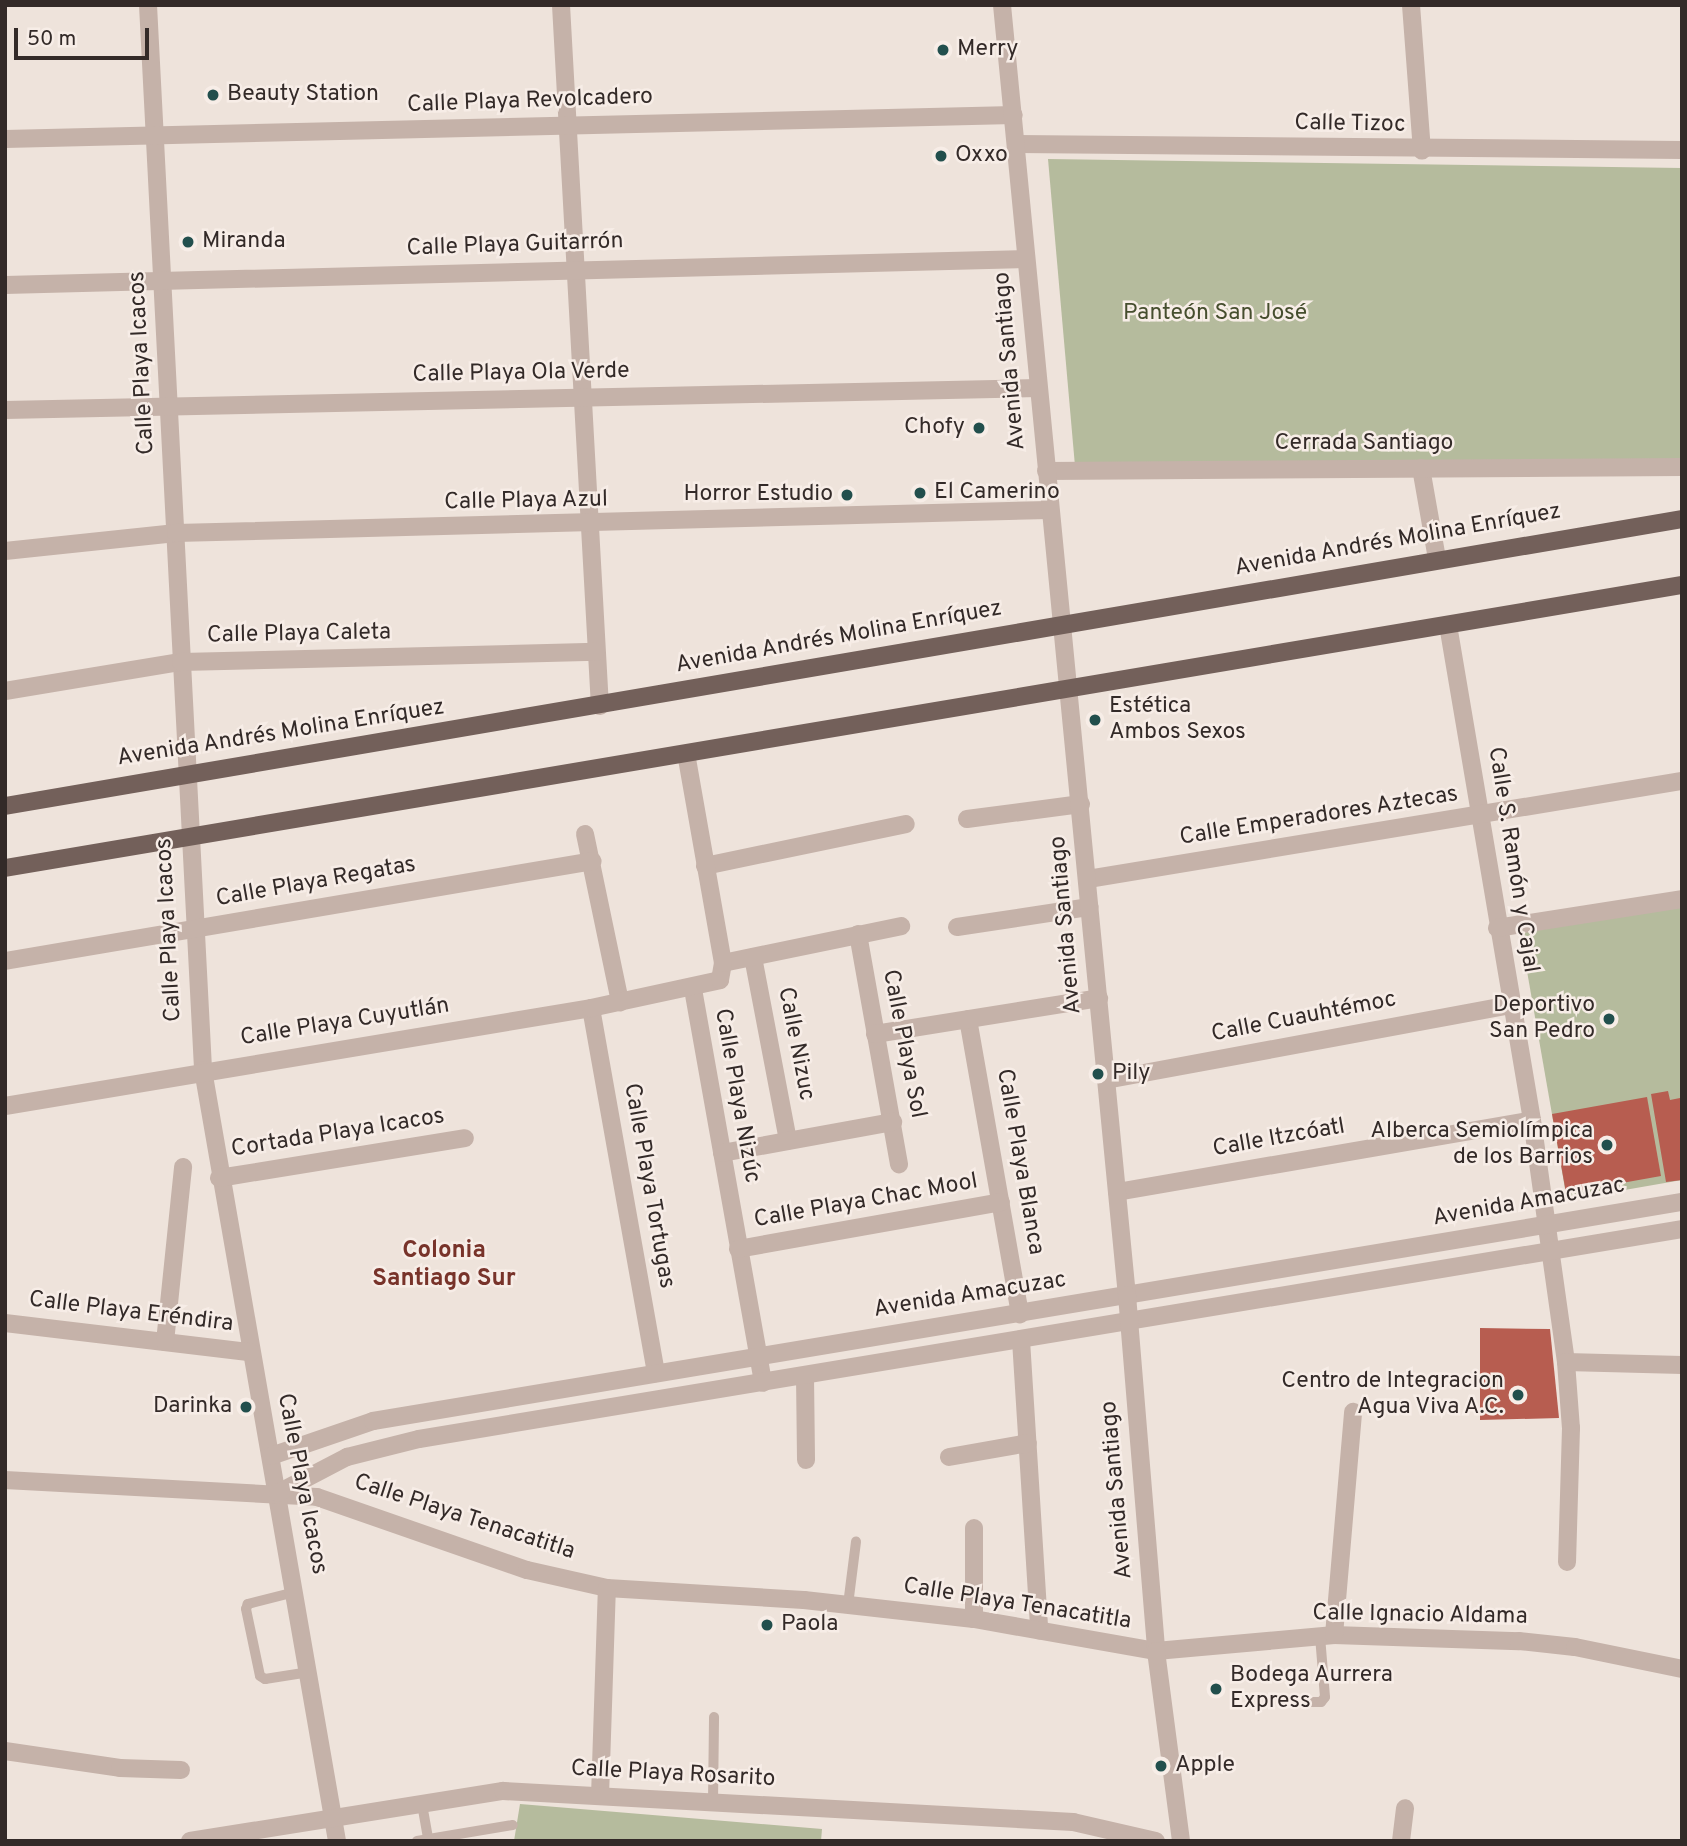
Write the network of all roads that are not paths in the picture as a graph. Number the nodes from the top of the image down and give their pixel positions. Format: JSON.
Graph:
{"nodes":[{"id":1,"x":148,"y":5,"type":"edge"},
{"id":2,"x":561,"y":5,"type":"edge"},
{"id":3,"x":1002,"y":5,"type":"edge"},
{"id":4,"x":1411,"y":5,"type":"edge"},
{"id":5,"x":1014,"y":115,"type":"junction"},
{"id":6,"x":569,"y":125,"type":"junction"},
{"id":7,"x":154,"y":137,"type":"junction"},
{"id":8,"x":5,"y":139,"type":"edge"},
{"id":9,"x":1017,"y":144,"type":"junction"},
{"id":10,"x":1682,"y":150,"type":"edge"},
{"id":11,"x":1422,"y":151,"type":"junction"},
{"id":12,"x":1026,"y":259,"type":"junction"},
{"id":13,"x":578,"y":268,"type":"junction"},
{"id":14,"x":164,"y":281,"type":"junction"},
{"id":15,"x":5,"y":285,"type":"edge"},
{"id":16,"x":1038,"y":388,"type":"junction"},
{"id":17,"x":583,"y":397,"type":"junction"},
{"id":18,"x":172,"y":405,"type":"junction"},
{"id":19,"x":5,"y":410,"type":"edge"},
{"id":20,"x":1682,"y":467,"type":"edge"},
{"id":21,"x":1421,"y":468,"type":"junction"},
{"id":22,"x":1046,"y":471,"type":"junction"},
{"id":23,"x":1049,"y":510,"type":"junction"},
{"id":24,"x":1682,"y":519,"type":"edge"},
{"id":25,"x":589,"y":526,"type":"junction"},
{"id":26,"x":176,"y":533,"type":"junction"},
{"id":27,"x":5,"y":551,"type":"edge"},
{"id":28,"x":1437,"y":559,"type":"junction"},
{"id":29,"x":1682,"y":585,"type":"edge"},
{"id":30,"x":1062,"y":623,"type":"junction"},
{"id":31,"x":1448,"y":625,"type":"junction"},
{"id":32,"x":596,"y":652,"type":"junction"},
{"id":33,"x":181,"y":662,"type":"junction"},
{"id":34,"x":1070,"y":690,"type":"junction"},
{"id":35,"x":5,"y":691,"type":"edge"},
{"id":36,"x":600,"y":706,"type":"junction"},
{"id":37,"x":686,"y":754,"type":"junction"},
{"id":38,"x":186,"y":775,"type":"junction"},
{"id":39,"x":1682,"y":781,"type":"edge"},
{"id":40,"x":1081,"y":804,"type":"junction"},
{"id":41,"x":5,"y":807,"type":"edge"},
{"id":42,"x":1480,"y":816,"type":"junction"},
{"id":43,"x":967,"y":819,"type":"dead end"},
{"id":44,"x":905,"y":824,"type":"dead end"},
{"id":45,"x":585,"y":834,"type":"dead end"},
{"id":46,"x":189,"y":837,"type":"junction"},
{"id":47,"x":593,"y":861,"type":"junction"},
{"id":48,"x":705,"y":866,"type":"junction"},
{"id":49,"x":5,"y":868,"type":"edge"},
{"id":50,"x":1088,"y":880,"type":"junction"},
{"id":51,"x":1682,"y":899,"type":"edge"},
{"id":52,"x":1090,"y":906,"type":"junction"},
{"id":53,"x":901,"y":926,"type":"dead end"},
{"id":54,"x":957,"y":927,"type":"dead end"},
{"id":55,"x":1497,"y":928,"type":"junction"},
{"id":56,"x":195,"y":929,"type":"junction"},
{"id":57,"x":858,"y":934,"type":"junction"},
{"id":58,"x":753,"y":957,"type":"junction"},
{"id":59,"x":5,"y":961,"type":"edge"},
{"id":60,"x":723,"y":963,"type":"junction"},
{"id":61,"x":693,"y":989,"type":"junction"},
{"id":62,"x":1099,"y":998,"type":"junction"},
{"id":63,"x":620,"y":1002,"type":"junction"},
{"id":64,"x":1511,"y":1005,"type":"junction"},
{"id":65,"x":591,"y":1008,"type":"junction"},
{"id":66,"x":968,"y":1019,"type":"junction"},
{"id":67,"x":875,"y":1034,"type":"junction"},
{"id":68,"x":203,"y":1070,"type":"junction"},
{"id":69,"x":1107,"y":1080,"type":"junction"},
{"id":70,"x":5,"y":1106,"type":"edge"},
{"id":71,"x":1532,"y":1120,"type":"junction"},
{"id":72,"x":892,"y":1122,"type":"junction"},
{"id":73,"x":465,"y":1138,"type":"dead end"},
{"id":74,"x":788,"y":1141,"type":"junction"},
{"id":75,"x":722,"y":1153,"type":"junction"},
{"id":76,"x":899,"y":1164,"type":"dead end"},
{"id":77,"x":183,"y":1167,"type":"dead end"},
{"id":78,"x":219,"y":1178,"type":"junction"},
{"id":79,"x":1117,"y":1192,"type":"junction"},
{"id":80,"x":1001,"y":1202,"type":"junction"},
{"id":81,"x":1682,"y":1202,"type":"edge"},
{"id":82,"x":1547,"y":1225,"type":"junction"},
{"id":83,"x":1682,"y":1230,"type":"edge"},
{"id":84,"x":738,"y":1249,"type":"junction"},
{"id":85,"x":1552,"y":1252,"type":"junction"},
{"id":86,"x":1127,"y":1295,"type":"junction"},
{"id":87,"x":1020,"y":1314,"type":"junction"},
{"id":88,"x":1129,"y":1321,"type":"junction"},
{"id":89,"x":5,"y":1323,"type":"edge"},
{"id":90,"x":1021,"y":1340,"type":"junction"},
{"id":91,"x":165,"y":1342,"type":"junction"},
{"id":92,"x":250,"y":1352,"type":"junction"},
{"id":93,"x":758,"y":1355,"type":"junction"},
{"id":94,"x":1566,"y":1362,"type":"junction"},
{"id":95,"x":1682,"y":1365,"type":"edge"},
{"id":96,"x":656,"y":1373,"type":"junction"},
{"id":97,"x":805,"y":1376,"type":"junction"},
{"id":98,"x":763,"y":1383,"type":"junction"},
{"id":99,"x":1353,"y":1412,"type":"dead end"},
{"id":100,"x":1028,"y":1443,"type":"junction"},
{"id":101,"x":271,"y":1457,"type":"junction"},
{"id":102,"x":949,"y":1457,"type":"dead end"},
{"id":103,"x":806,"y":1460,"type":"dead end"},
{"id":104,"x":5,"y":1480,"type":"edge"},
{"id":105,"x":278,"y":1493,"type":"junction"},
{"id":106,"x":974,"y":1528,"type":"dead end"},
{"id":107,"x":856,"y":1542,"type":"dead end"},
{"id":108,"x":1567,"y":1562,"type":"dead end"},
{"id":109,"x":607,"y":1588,"type":"junction"},
{"id":110,"x":296,"y":1591,"type":"junction"},
{"id":111,"x":848,"y":1605,"type":"junction"},
{"id":112,"x":974,"y":1619,"type":"junction"},
{"id":113,"x":1039,"y":1630,"type":"junction"},
{"id":114,"x":1327,"y":1635,"type":"junction"},
{"id":115,"x":1156,"y":1651,"type":"junction"},
{"id":116,"x":1682,"y":1669,"type":"edge"},
{"id":117,"x":310,"y":1672,"type":"junction"},
{"id":118,"x":1301,"y":1702,"type":"dead end"},
{"id":119,"x":714,"y":1717,"type":"dead end"},
{"id":120,"x":5,"y":1751,"type":"edge"},
{"id":121,"x":181,"y":1770,"type":"dead end"},
{"id":122,"x":600,"y":1796,"type":"junction"},
{"id":123,"x":713,"y":1802,"type":"junction"},
{"id":124,"x":422,"y":1804,"type":"junction"},
{"id":125,"x":1405,"y":1808,"type":"dead end"},
{"id":126,"x":333,"y":1819,"type":"junction"},
{"id":127,"x":513,"y":1825,"type":"dead end"},
{"id":128,"x":428,"y":1839,"type":"edge"},
{"id":129,"x":190,"y":1841,"type":"edge"},
{"id":130,"x":337,"y":1841,"type":"edge"},
{"id":131,"x":417,"y":1841,"type":"edge"},
{"id":132,"x":1156,"y":1841,"type":"edge"},
{"id":133,"x":1181,"y":1841,"type":"edge"},
{"id":134,"x":1401,"y":1841,"type":"edge"}],
"edges":[{"from":1,"to":7,"type":"street","name":"Calle Playa Icacos"},
{"from":2,"to":6,"type":"street"},
{"from":3,"to":5,"type":"street","name":"Avenida Santiago"},
{"from":4,"to":11,"type":"street"},
{"from":5,"to":6,"type":"street","name":"Calle Playa Revolcadero"},
{"from":5,"to":9,"type":"street","name":"Avenida Santiago"},
{"from":6,"to":7,"type":"street","name":"Calle Playa Revolcadero"},
{"from":6,"to":13,"type":"street"},
{"from":7,"to":8,"type":"street","name":"Calle Playa Revolcadero"},
{"from":7,"to":14,"type":"street","name":"Calle Playa Icacos"},
{"from":9,"to":11,"type":"street","name":"Calle Tizoc"},
{"from":9,"to":12,"type":"street","name":"Avenida Santiago"},
{"from":10,"to":11,"type":"street","name":"Calle Tizoc"},
{"from":12,"to":13,"type":"street","name":"Calle Playa Guitarrón"},
{"from":12,"to":16,"type":"street","name":"Avenida Santiago"},
{"from":13,"to":14,"type":"street","name":"Calle Playa Guitarrón"},
{"from":13,"to":17,"type":"street"},
{"from":14,"to":15,"type":"street","name":"Calle Playa Guitarrón"},
{"from":14,"to":18,"type":"street","name":"Calle Playa Icacos"},
{"from":16,"to":17,"type":"street","name":"Calle Playa Ola Verde"},
{"from":16,"to":22,"type":"street","name":"Avenida Santiago"},
{"from":17,"to":18,"type":"street","name":"Calle Playa Ola Verde"},
{"from":17,"to":25,"type":"street"},
{"from":18,"to":19,"type":"street","name":"Calle Playa Ola Verde"},
{"from":18,"to":26,"type":"street","name":"Calle Playa Icacos"},
{"from":20,"to":21,"type":"street","name":"Cerrada Santiago"},
{"from":21,"to":22,"type":"street","name":"Cerrada Santiago"},
{"from":21,"to":28,"type":"street"},
{"from":22,"to":23,"type":"street","name":"Avenida Santiago"},
{"from":23,"to":25,"type":"street","name":"Calle Playa Azul"},
{"from":23,"to":30,"type":"street","name":"Avenida Santiago"},
{"from":24,"to":28,"type":"main road","name":"Avenida Andrés Molina Enríquez"},
{"from":25,"to":26,"type":"street","name":"Calle Playa Azul"},
{"from":25,"to":32,"type":"street"},
{"from":26,"to":27,"type":"street","name":"Calle Playa Azul"},
{"from":26,"to":33,"type":"street","name":"Calle Playa Icacos"},
{"from":28,"to":30,"type":"main road","name":"Avenida Andrés Molina Enríquez"},
{"from":29,"to":31,"type":"main road"},
{"from":30,"to":34,"type":"street","name":"Avenida Santiago"},
{"from":30,"to":36,"type":"main road","name":"Avenida Andrés Molina Enríquez"},
{"from":31,"to":34,"type":"main road"},
{"from":31,"to":42,"type":"street","name":"Calle S. Ramón y Cajal"},
{"from":32,"to":33,"type":"street","name":"Calle Playa Caleta"},
{"from":32,"to":36,"type":"street"},
{"from":33,"to":35,"type":"street","name":"Calle Playa Caleta"},
{"from":33,"to":38,"type":"street","name":"Calle Playa Icacos"},
{"from":34,"to":37,"type":"main road"},
{"from":34,"to":40,"type":"street","name":"Avenida Santiago"},
{"from":36,"to":38,"type":"main road","name":"Avenida Andrés Molina Enríquez"},
{"from":37,"to":46,"type":"main road"},
{"from":37,"to":48,"type":"street"},
{"from":38,"to":41,"type":"main road","name":"Avenida Andrés Molina Enríquez"},
{"from":38,"to":46,"type":"street","name":"Calle Playa Icacos"},
{"from":39,"to":42,"type":"street","name":"Calle Emperadores Aztecas"},
{"from":40,"to":43,"type":"street"},
{"from":40,"to":50,"type":"street","name":"Avenida Santiago"},
{"from":42,"to":50,"type":"street","name":"Calle Emperadores Aztecas"},
{"from":42,"to":55,"type":"street","name":"Calle S. Ramón y Cajal"},
{"from":44,"to":48,"type":"street"},
{"from":45,"to":47,"type":"street"},
{"from":46,"to":49,"type":"main road"},
{"from":46,"to":56,"type":"street","name":"Calle Playa Icacos"},
{"from":47,"to":56,"type":"street","name":"Calle Playa Regatas"},
{"from":47,"to":63,"type":"street"},
{"from":48,"to":60,"type":"street"},
{"from":50,"to":52,"type":"street","name":"Avenida Santiago"},
{"from":51,"to":55,"type":"street"},
{"from":52,"to":54,"type":"street"},
{"from":52,"to":62,"type":"street","name":"Avenida Santiago"},
{"from":53,"to":57,"type":"street"},
{"from":55,"to":64,"type":"street","name":"Calle S. Ramón y Cajal"},
{"from":56,"to":59,"type":"street","name":"Calle Playa Regatas"},
{"from":56,"to":68,"type":"street","name":"Calle Playa Icacos"},
{"from":57,"to":58,"type":"street"},
{"from":57,"to":67,"type":"street","name":"Calle Playa Sol"},
{"from":58,"to":60,"type":"street"},
{"from":58,"to":74,"type":"street","name":"Calle Nizuc"},
{"from":60,"to":61,"type":"street","name":"Calle Playa Nizúc"},
{"from":61,"to":63,"type":"street","name":"Calle Playa Cuyutlán"},
{"from":61,"to":75,"type":"street","name":"Calle Playa Nizúc"},
{"from":62,"to":66,"type":"street"},
{"from":62,"to":69,"type":"street","name":"Avenida Santiago"},
{"from":63,"to":65,"type":"street","name":"Calle Playa Cuyutlán"},
{"from":64,"to":69,"type":"street","name":"Calle Cuauhtémoc"},
{"from":64,"to":71,"type":"street","name":"Calle S. Ramón y Cajal"},
{"from":65,"to":68,"type":"street","name":"Calle Playa Cuyutlán"},
{"from":65,"to":96,"type":"street","name":"Calle Playa Tortugas"},
{"from":66,"to":67,"type":"street"},
{"from":66,"to":80,"type":"street","name":"Calle Playa Blanca"},
{"from":67,"to":72,"type":"street","name":"Calle Playa Sol"},
{"from":68,"to":70,"type":"street","name":"Calle Playa Cuyutlán"},
{"from":68,"to":78,"type":"street","name":"Calle Playa Icacos"},
{"from":69,"to":79,"type":"street","name":"Avenida Santiago"},
{"from":71,"to":79,"type":"street","name":"Calle Itzcóatl"},
{"from":71,"to":82,"type":"street","name":"Calle S. Ramón y Cajal"},
{"from":72,"to":74,"type":"street"},
{"from":72,"to":76,"type":"street","name":"Calle Playa Sol"},
{"from":73,"to":78,"type":"street","name":"Cortada Playa Icacos"},
{"from":74,"to":75,"type":"street"},
{"from":75,"to":84,"type":"street","name":"Calle Playa Nizúc"},
{"from":77,"to":91,"type":"street"},
{"from":78,"to":92,"type":"street","name":"Calle Playa Icacos"},
{"from":79,"to":86,"type":"street","name":"Avenida Santiago"},
{"from":80,"to":84,"type":"street","name":"Calle Playa Chac Mool"},
{"from":80,"to":87,"type":"street","name":"Calle Playa Blanca"},
{"from":81,"to":82,"type":"street","name":"Avenida Amacuzac"},
{"from":82,"to":85,"type":"street","name":"Calle S. Ramón y Cajal"},
{"from":82,"to":86,"type":"street","name":"Avenida Amacuzac"},
{"from":83,"to":85,"type":"street"},
{"from":84,"to":93,"type":"street","name":"Calle Playa Nizúc"},
{"from":85,"to":88,"type":"street"},
{"from":85,"to":94,"type":"street","name":"Calle S. Ramón y Cajal"},
{"from":86,"to":87,"type":"street","name":"Avenida Amacuzac"},
{"from":86,"to":88,"type":"street","name":"Avenida Santiago"},
{"from":87,"to":93,"type":"street","name":"Avenida Amacuzac"},
{"from":88,"to":90,"type":"street"},
{"from":88,"to":115,"type":"street","name":"Avenida Santiago"},
{"from":89,"to":91,"type":"street","name":"Calle Playa Eréndira"},
{"from":90,"to":97,"type":"street"},
{"from":90,"to":100,"type":"street"},
{"from":91,"to":92,"type":"street","name":"Calle Playa Eréndira"},
{"from":92,"to":101,"type":"street","name":"Calle Playa Icacos"},
{"from":93,"to":96,"type":"street","name":"Avenida Amacuzac"},
{"from":93,"to":98,"type":"street","name":"Calle Playa Nizúc"},
{"from":94,"to":95,"type":"street"},
{"from":94,"to":108,"type":"street","name":"Calle S. Ramón y Cajal"},
{"from":96,"to":101,"type":"street","name":"Avenida Amacuzac"},
{"from":97,"to":98,"type":"street"},
{"from":97,"to":103,"type":"street"},
{"from":98,"to":105,"type":"street"},
{"from":99,"to":114,"type":"street"},
{"from":100,"to":102,"type":"street"},
{"from":100,"to":113,"type":"street"},
{"from":101,"to":105,"type":"street","name":"Calle Playa Icacos"},
{"from":104,"to":105,"type":"street","name":"Calle Playa Tenacatitla"},
{"from":105,"to":109,"type":"street","name":"Calle Playa Tenacatitla"},
{"from":105,"to":110,"type":"street","name":"Calle Playa Icacos"},
{"from":106,"to":112,"type":"street"},
{"from":107,"to":111,"type":"lane"},
{"from":109,"to":111,"type":"street","name":"Calle Playa Tenacatitla"},
{"from":109,"to":122,"type":"street"},
{"from":110,"to":117,"type":"street","name":"Calle Playa Icacos"},
{"from":110,"to":117,"type":"lane"},
{"from":111,"to":112,"type":"street","name":"Calle Playa Tenacatitla"},
{"from":112,"to":113,"type":"street","name":"Calle Playa Tenacatitla"},
{"from":113,"to":115,"type":"street","name":"Calle Playa Tenacatitla"},
{"from":114,"to":115,"type":"street","name":"Calle Ignacio Aldama"},
{"from":114,"to":116,"type":"street","name":"Calle Ignacio Aldama"},
{"from":114,"to":118,"type":"lane"},
{"from":115,"to":133,"type":"street","name":"Avenida Santiago"},
{"from":117,"to":126,"type":"street","name":"Calle Playa Icacos"},
{"from":119,"to":123,"type":"lane"},
{"from":120,"to":121,"type":"street"},
{"from":122,"to":123,"type":"street","name":"Calle Playa Rosarito"},
{"from":122,"to":124,"type":"street","name":"Calle Playa Rosarito"},
{"from":123,"to":132,"type":"street","name":"Calle Playa Rosarito"},
{"from":124,"to":126,"type":"street","name":"Calle Playa Rosarito"},
{"from":124,"to":128,"type":"lane"},
{"from":125,"to":134,"type":"street"},
{"from":126,"to":129,"type":"street","name":"Calle Playa Rosarito"},
{"from":126,"to":130,"type":"street","name":"Calle Playa Icacos"},
{"from":127,"to":128,"type":"lane"},
{"from":128,"to":131,"type":"lane"}]}
